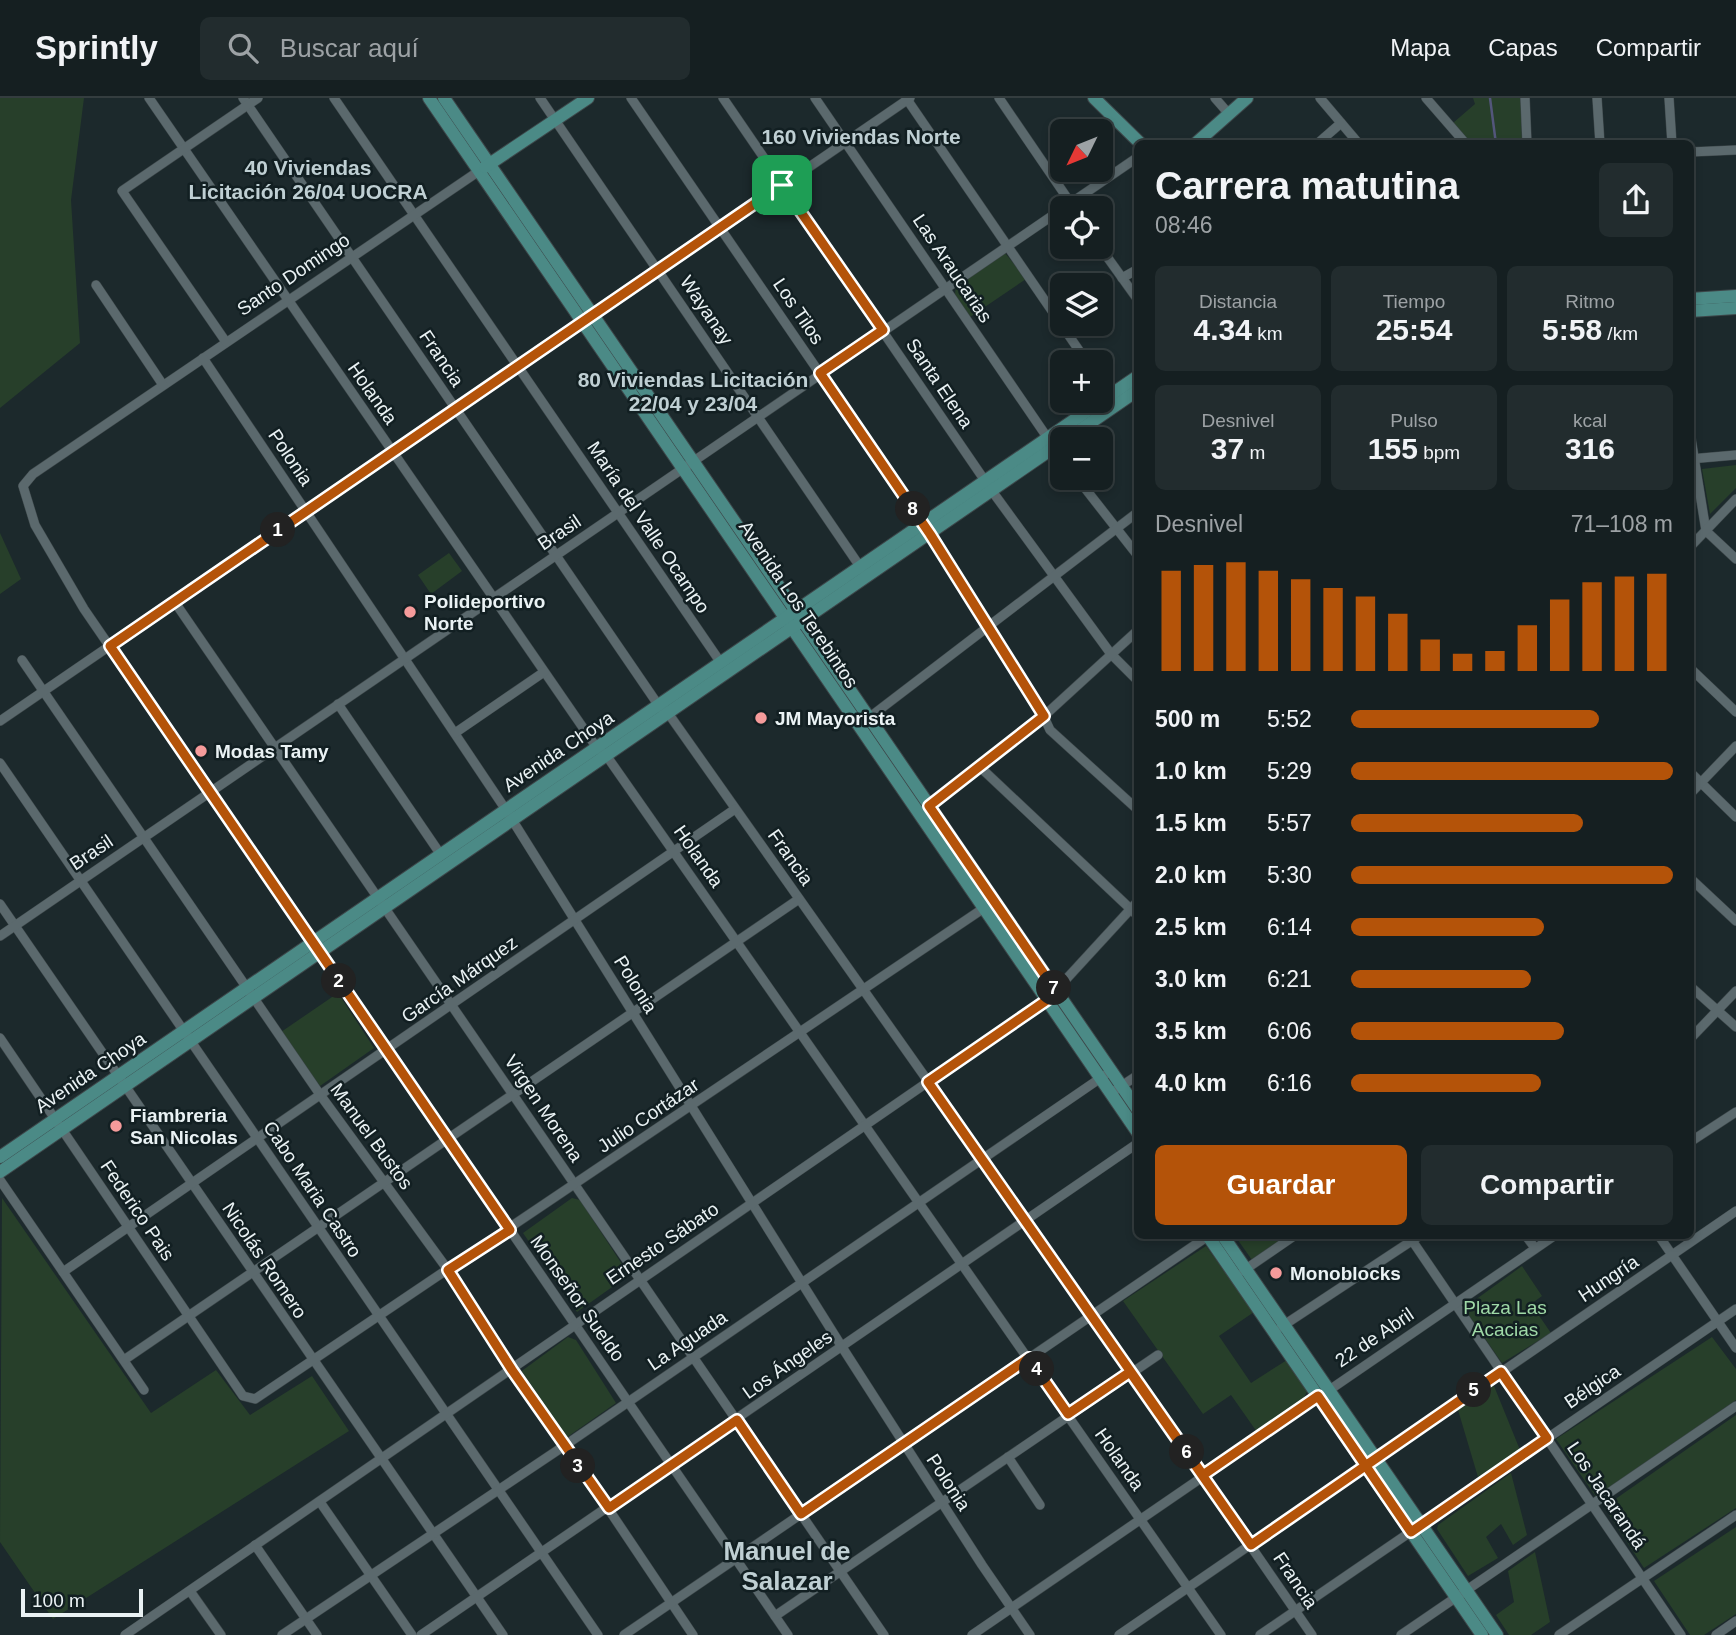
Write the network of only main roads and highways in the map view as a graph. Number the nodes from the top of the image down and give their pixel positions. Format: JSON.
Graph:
{"nodes":[{"id":1,"x":429,"y":98,"type":"edge"},
{"id":2,"x":444,"y":98,"type":"edge"},
{"id":3,"x":588,"y":98,"type":"edge"},
{"id":4,"x":1094,"y":98,"type":"edge"},
{"id":5,"x":1247,"y":98,"type":"edge"},
{"id":6,"x":1137,"y":140,"type":"edge"},
{"id":7,"x":1200,"y":140,"type":"edge"},
{"id":8,"x":484,"y":168,"type":"junction"},
{"id":9,"x":1736,"y":296,"type":"edge"},
{"id":10,"x":1694,"y":299,"type":"edge"},
{"id":11,"x":1736,"y":308,"type":"edge"},
{"id":12,"x":1694,"y":311,"type":"edge"},
{"id":13,"x":1134,"y":380,"type":"edge"},
{"id":14,"x":1134,"y":392,"type":"edge"},
{"id":15,"x":1113,"y":400,"type":"joint"},
{"id":16,"x":1098,"y":413,"type":"edge"},
{"id":17,"x":1098,"y":413,"type":"edge"},
{"id":18,"x":1081,"y":427,"type":"edge"},
{"id":19,"x":1081,"y":427,"type":"edge"},
{"id":20,"x":1050,"y":451,"type":"edge"},
{"id":21,"x":794,"y":620,"type":"junction"},
{"id":22,"x":663,"y":709,"type":"junction"},
{"id":23,"x":509,"y":815,"type":"junction"},
{"id":24,"x":382,"y":902,"type":"junction"},
{"id":25,"x":1116,"y":1090,"type":"junction"},
{"id":26,"x":1134,"y":1106,"type":"edge"},
{"id":27,"x":59,"y":1124,"type":"junction"},
{"id":28,"x":1134,"y":1125,"type":"edge"},
{"id":29,"x":0,"y":1157,"type":"edge"},
{"id":30,"x":0,"y":1172,"type":"edge"},
{"id":31,"x":1211,"y":1239,"type":"edge"},
{"id":32,"x":1224,"y":1239,"type":"edge"},
{"id":33,"x":1241,"y":1272,"type":"junction"},
{"id":34,"x":1461,"y":1593,"type":"junction"},
{"id":35,"x":1482,"y":1635,"type":"edge"},
{"id":36,"x":1497,"y":1635,"type":"edge"}],
"edges":[{"from":1,"to":8,"type":"main road","name":"Avenida Los Terebintos"},
{"from":2,"to":8,"type":"main road","name":"Avenida Los Terebintos"},
{"from":3,"to":8,"type":"main road","name":"Santo Domingo"},
{"from":4,"to":6,"type":"main road"},
{"from":5,"to":7,"type":"main road"},
{"from":8,"to":21,"type":"main road","name":"Avenida Los Terebintos"},
{"from":9,"to":10,"type":"main road"},
{"from":11,"to":12,"type":"main road"},
{"from":13,"to":15,"type":"main road","name":"Avenida Choya"},
{"from":14,"to":15,"type":"main road","name":"Avenida Choya"},
{"from":16,"to":18,"type":"main road","name":"Avenida Choya"},
{"from":17,"to":19,"type":"main road","name":"Avenida Choya"},
{"from":20,"to":21,"type":"main road","name":"Avenida Choya"},
{"from":21,"to":22,"type":"main road","name":"Avenida Choya"},
{"from":21,"to":22,"type":"main road","name":"Avenida Choya"},
{"from":21,"to":25,"type":"main road","name":"Avenida Los Terebintos"},
{"from":22,"to":23,"type":"main road","name":"Avenida Choya"},
{"from":23,"to":24,"type":"main road","name":"Avenida Choya"},
{"from":23,"to":24,"type":"main road","name":"Avenida Choya"},
{"from":24,"to":27,"type":"main road","name":"Avenida Choya"},
{"from":25,"to":26,"type":"main road","name":"Avenida Los Terebintos"},
{"from":25,"to":28,"type":"main road","name":"Avenida Los Terebintos"},
{"from":27,"to":29,"type":"main road","name":"Avenida Choya"},
{"from":27,"to":30,"type":"main road","name":"Avenida Choya"},
{"from":31,"to":33,"type":"main road"},
{"from":32,"to":33,"type":"main road"},
{"from":33,"to":34,"type":"main road"},
{"from":34,"to":35,"type":"main road"},
{"from":34,"to":36,"type":"main road"}]}
